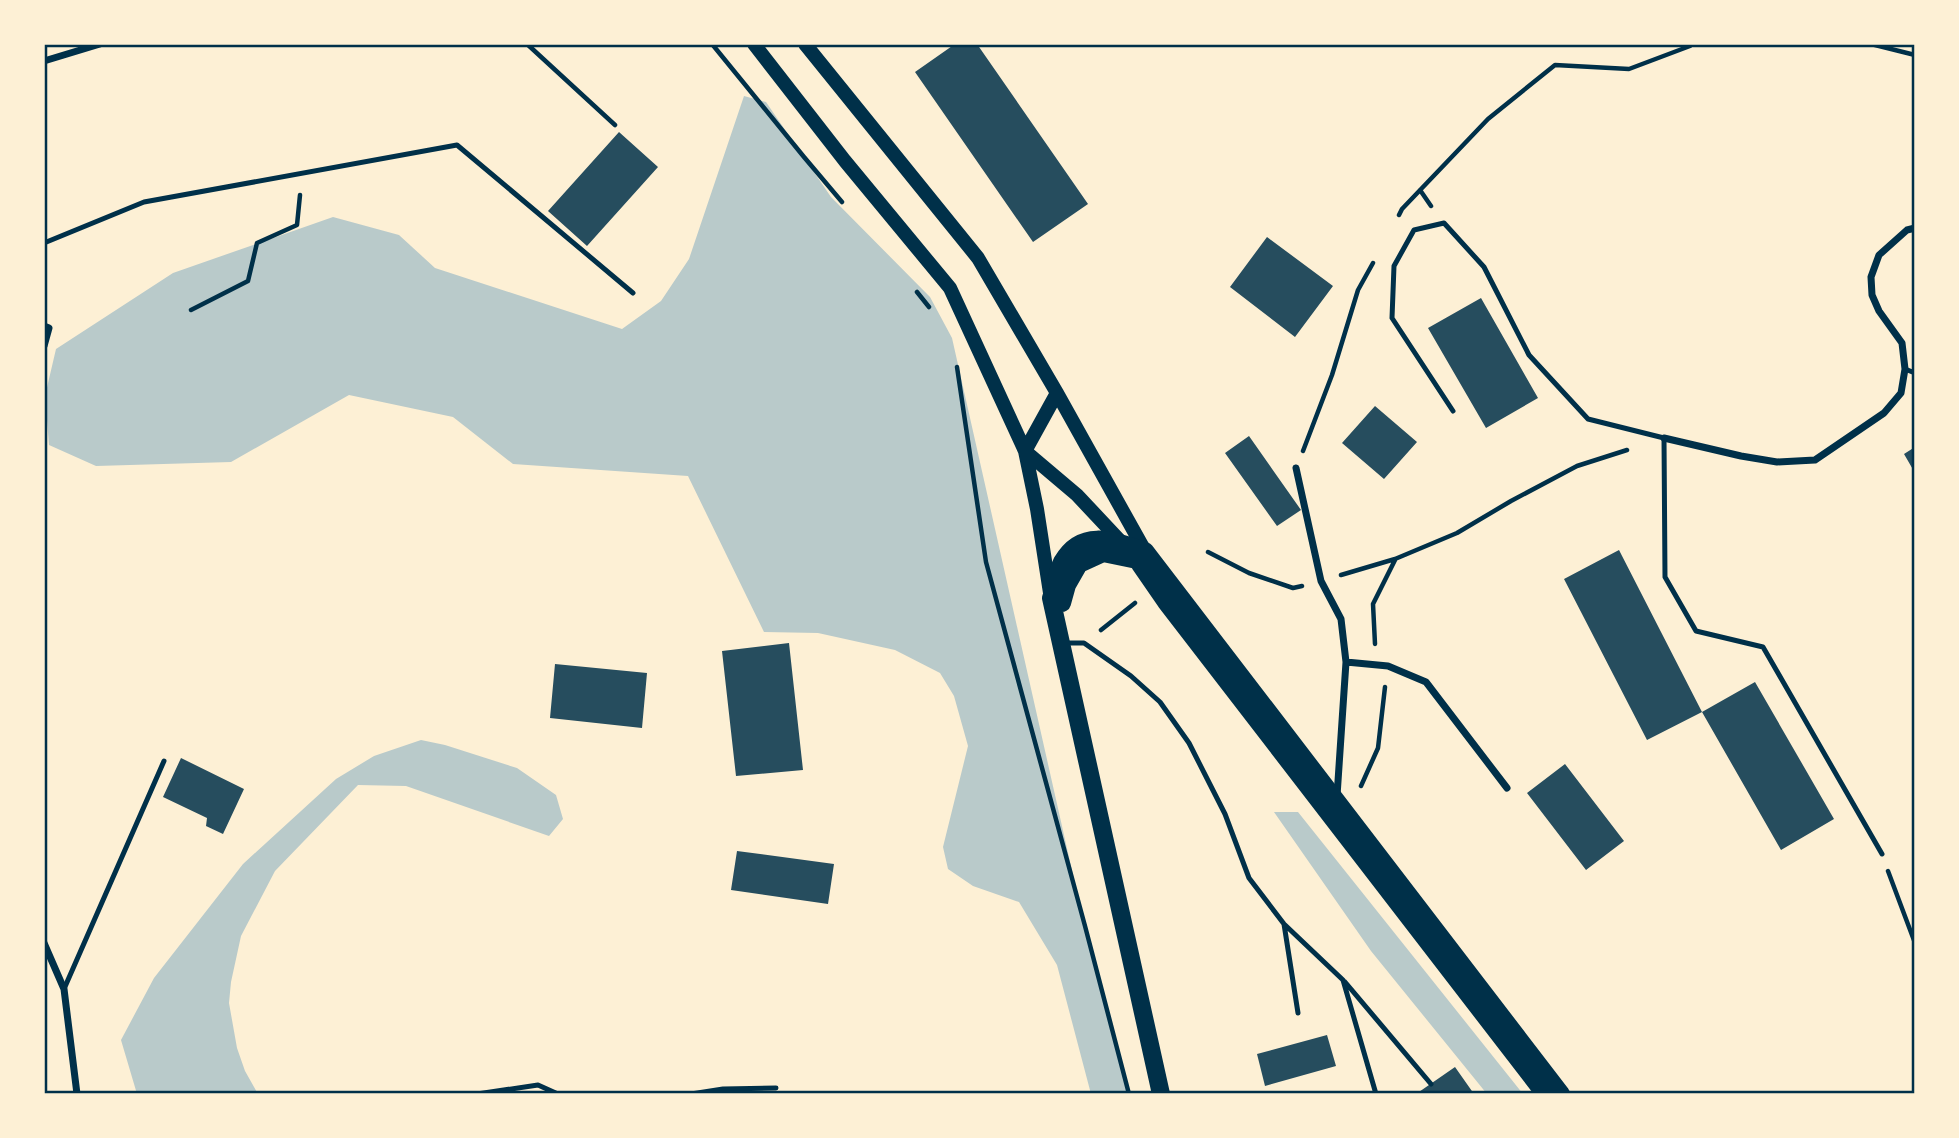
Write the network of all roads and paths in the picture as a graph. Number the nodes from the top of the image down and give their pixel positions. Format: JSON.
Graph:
{"nodes":[{"id":1,"x":100,"y":44,"type":"edge"},
{"id":2,"x":527,"y":44,"type":"edge"},
{"id":3,"x":712,"y":44,"type":"edge"},
{"id":4,"x":754,"y":44,"type":"edge"},
{"id":5,"x":805,"y":44,"type":"edge"},
{"id":6,"x":1691,"y":44,"type":"edge"},
{"id":7,"x":1871,"y":44,"type":"edge"},
{"id":8,"x":1915,"y":55,"type":"edge"},
{"id":9,"x":44,"y":61,"type":"edge"},
{"id":10,"x":615,"y":125,"type":"dead end"},
{"id":11,"x":303,"y":173,"type":"junction"},
{"id":12,"x":846,"y":205,"type":"dead end"},
{"id":13,"x":1396,"y":220,"type":"dead end"},
{"id":14,"x":1915,"y":228,"type":"edge"},
{"id":15,"x":44,"y":243,"type":"edge"},
{"id":16,"x":1377,"y":255,"type":"dead end"},
{"id":17,"x":912,"y":285,"type":"dead end"},
{"id":18,"x":633,"y":293,"type":"dead end"},
{"id":19,"x":191,"y":310,"type":"dead end"},
{"id":20,"x":936,"y":317,"type":"dead end"},
{"id":21,"x":44,"y":326,"type":"edge"},
{"id":22,"x":44,"y":346,"type":"edge"},
{"id":23,"x":956,"y":365,"type":"dead end"},
{"id":24,"x":1905,"y":369,"type":"junction"},
{"id":25,"x":1915,"y":373,"type":"edge"},
{"id":26,"x":1057,"y":393,"type":"junction"},
{"id":27,"x":1453,"y":411,"type":"dead end"},
{"id":28,"x":1664,"y":438,"type":"junction"},
{"id":29,"x":1025,"y":452,"type":"junction"},
{"id":30,"x":1296,"y":468,"type":"joint"},
{"id":31,"x":1122,"y":543,"type":"junction"},
{"id":32,"x":1141,"y":555,"type":"junction"},
{"id":33,"x":1395,"y":559,"type":"dead end"},
{"id":34,"x":1155,"y":588,"type":"junction"},
{"id":35,"x":1051,"y":598,"type":"junction"},
{"id":36,"x":1056,"y":622,"type":"junction"},
{"id":37,"x":1061,"y":643,"type":"junction"},
{"id":38,"x":1084,"y":643,"type":"junction"},
{"id":39,"x":1346,"y":662,"type":"junction"},
{"id":40,"x":164,"y":761,"type":"dead end"},
{"id":41,"x":1507,"y":788,"type":"dead end"},
{"id":42,"x":1336,"y":800,"type":"junction"},
{"id":43,"x":1882,"y":854,"type":"joint"},
{"id":44,"x":1284,"y":924,"type":"junction"},
{"id":45,"x":44,"y":943,"type":"edge"},
{"id":46,"x":1915,"y":943,"type":"edge"},
{"id":47,"x":1343,"y":980,"type":"junction"},
{"id":48,"x":64,"y":989,"type":"junction"},
{"id":49,"x":1298,"y":1013,"type":"dead end"},
{"id":50,"x":1431,"y":1084,"type":"dead end"},
{"id":51,"x":776,"y":1088,"type":"dead end"},
{"id":52,"x":77,"y":1094,"type":"edge"},
{"id":53,"x":477,"y":1094,"type":"edge"},
{"id":54,"x":558,"y":1094,"type":"edge"},
{"id":55,"x":691,"y":1094,"type":"edge"},
{"id":56,"x":1129,"y":1094,"type":"edge"},
{"id":57,"x":1161,"y":1094,"type":"edge"},
{"id":58,"x":1376,"y":1094,"type":"edge"},
{"id":59,"x":1545,"y":1094,"type":"edge"},
{"id":60,"x":1561,"y":1094,"type":"edge"}],
"edges":[{"from":1,"to":9,"type":"street"},
{"from":2,"to":10,"type":"path"},
{"from":3,"to":12,"type":"path"},
{"from":4,"to":29,"type":"main road"},
{"from":5,"to":26,"type":"main road"},
{"from":6,"to":13,"type":"path"},
{"from":7,"to":8,"type":"path"},
{"from":11,"to":15,"type":"lane"},
{"from":11,"to":18,"type":"lane"},
{"from":11,"to":19,"type":"path"},
{"from":14,"to":24,"type":"street"},
{"from":16,"to":30,"type":"path"},
{"from":17,"to":20,"type":"path"},
{"from":21,"to":22,"type":"street"},
{"from":23,"to":56,"type":"path"},
{"from":24,"to":25,"type":"lane"},
{"from":24,"to":28,"type":"street"},
{"from":26,"to":29,"type":"main road"},
{"from":26,"to":32,"type":"main road"},
{"from":27,"to":28,"type":"lane"},
{"from":28,"to":33,"type":"path"},
{"from":28,"to":43,"type":"lane"},
{"from":29,"to":31,"type":"main road"},
{"from":29,"to":35,"type":"main road"},
{"from":30,"to":39,"type":"street"},
{"from":31,"to":32,"type":"main road"},
{"from":31,"to":35,"type":"main road"},
{"from":32,"to":34,"type":"main road"},
{"from":32,"to":36,"type":"main road"},
{"from":32,"to":42,"type":"main road"},
{"from":34,"to":38,"type":"path"},
{"from":34,"to":59,"type":"main road"},
{"from":35,"to":36,"type":"main road"},
{"from":36,"to":37,"type":"main road"},
{"from":37,"to":38,"type":"lane"},
{"from":37,"to":57,"type":"main road"},
{"from":38,"to":44,"type":"lane"},
{"from":39,"to":41,"type":"street"},
{"from":39,"to":42,"type":"street"},
{"from":40,"to":48,"type":"lane"},
{"from":42,"to":60,"type":"main road"},
{"from":43,"to":46,"type":"path"},
{"from":44,"to":47,"type":"lane"},
{"from":44,"to":49,"type":"lane"},
{"from":45,"to":48,"type":"street"},
{"from":47,"to":50,"type":"lane"},
{"from":47,"to":58,"type":"lane"},
{"from":48,"to":52,"type":"street"},
{"from":51,"to":55,"type":"lane"},
{"from":53,"to":54,"type":"lane"}]}
